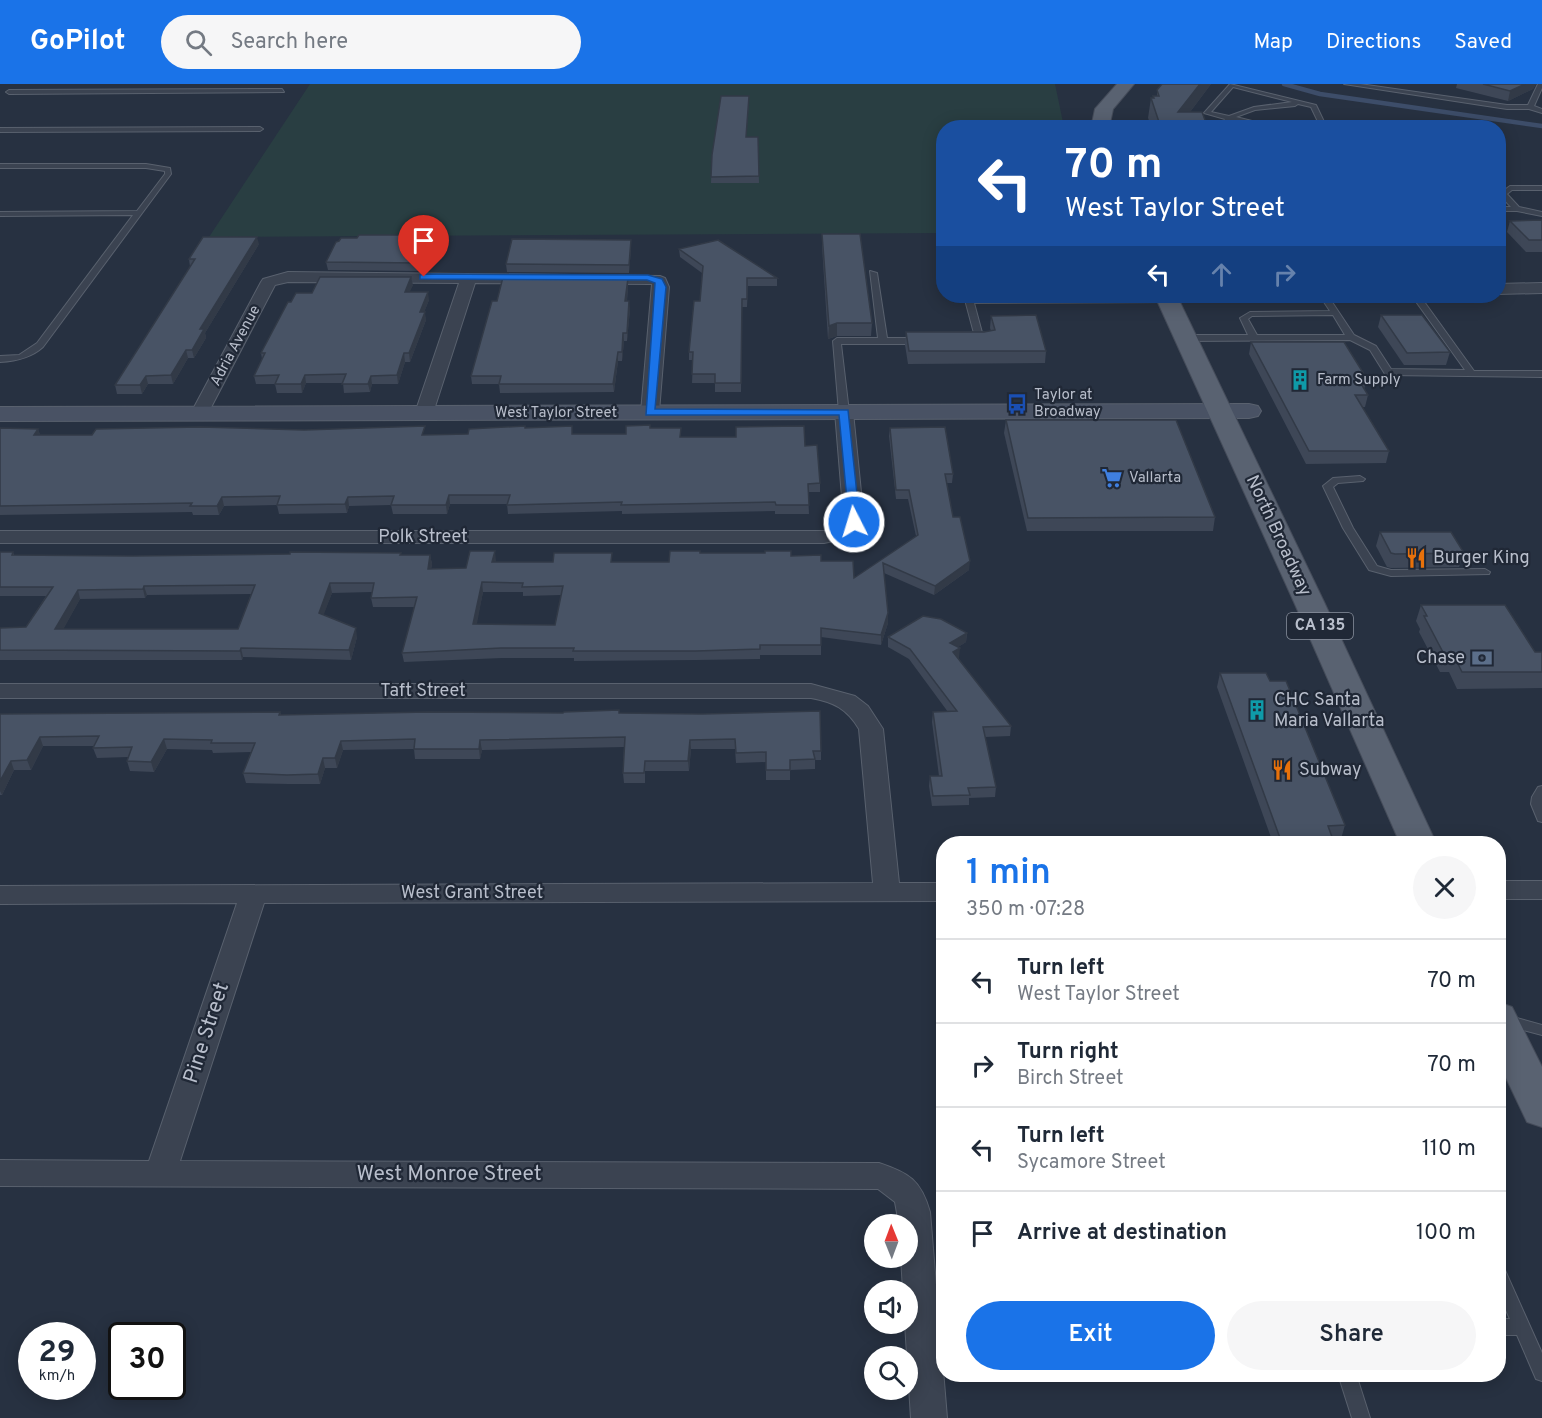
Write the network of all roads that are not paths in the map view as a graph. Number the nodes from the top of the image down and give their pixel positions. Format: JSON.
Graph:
{"nodes":[{"id":1,"x":17,"y":84,"type":"edge"},
{"id":2,"x":129,"y":84,"type":"edge"},
{"id":3,"x":239,"y":84,"type":"edge"},
{"id":4,"x":1126,"y":84,"type":"edge"},
{"id":5,"x":1347,"y":84,"type":"edge"},
{"id":6,"x":1541,"y":84,"type":"edge"},
{"id":7,"x":122,"y":92,"type":"junction"},
{"id":8,"x":233,"y":92,"type":"junction"},
{"id":9,"x":282,"y":92,"type":"dead end"},
{"id":10,"x":1302,"y":103,"type":"junction"},
{"id":11,"x":1530,"y":107,"type":"junction"},
{"id":12,"x":1542,"y":111,"type":"edge"},
{"id":13,"x":1230,"y":118,"type":"junction"},
{"id":14,"x":1099,"y":120,"type":"edge"},
{"id":15,"x":1239,"y":120,"type":"edge"},
{"id":16,"x":1320,"y":120,"type":"edge"},
{"id":17,"x":260,"y":129,"type":"dead end"},
{"id":18,"x":0,"y":130,"type":"edge"},
{"id":19,"x":0,"y":166,"type":"edge"},
{"id":20,"x":1542,"y":188,"type":"edge"},
{"id":21,"x":1506,"y":191,"type":"edge"},
{"id":22,"x":1506,"y":197,"type":"edge"},
{"id":23,"x":1506,"y":209,"type":"edge"},
{"id":24,"x":1516,"y":209,"type":"junction"},
{"id":25,"x":136,"y":213,"type":"junction"},
{"id":26,"x":0,"y":214,"type":"edge"},
{"id":27,"x":1542,"y":214,"type":"edge"},
{"id":28,"x":873,"y":273,"type":"dead end"},
{"id":29,"x":469,"y":277,"type":"junction"},
{"id":30,"x":1542,"y":288,"type":"edge"},
{"id":31,"x":1506,"y":289,"type":"edge"},
{"id":32,"x":970,"y":303,"type":"edge"},
{"id":33,"x":1169,"y":303,"type":"edge"},
{"id":34,"x":1329,"y":303,"type":"edge"},
{"id":35,"x":1421,"y":303,"type":"edge"},
{"id":36,"x":1335,"y":313,"type":"junction"},
{"id":37,"x":1351,"y":337,"type":"junction"},
{"id":38,"x":1186,"y":338,"type":"junction"},
{"id":39,"x":1254,"y":338,"type":"junction"},
{"id":40,"x":969,"y":340,"type":"edge"},
{"id":41,"x":883,"y":341,"type":"junction"},
{"id":42,"x":926,"y":341,"type":"edge"},
{"id":43,"x":0,"y":359,"type":"edge"},
{"id":44,"x":1470,"y":371,"type":"junction"},
{"id":45,"x":1542,"y":374,"type":"edge"},
{"id":46,"x":1219,"y":411,"type":"junction"},
{"id":47,"x":1249,"y":411,"type":"dead end"},
{"id":48,"x":650,"y":412,"type":"junction"},
{"id":49,"x":844,"y":412,"type":"junction"},
{"id":50,"x":200,"y":413,"type":"junction"},
{"id":51,"x":424,"y":413,"type":"junction"},
{"id":52,"x":0,"y":414,"type":"edge"},
{"id":53,"x":1360,"y":479,"type":"dead end"},
{"id":54,"x":0,"y":537,"type":"edge"},
{"id":55,"x":1485,"y":572,"type":"dead end"},
{"id":56,"x":0,"y":691,"type":"edge"},
{"id":57,"x":1542,"y":790,"type":"edge"},
{"id":58,"x":1542,"y":818,"type":"edge"},
{"id":59,"x":1415,"y":836,"type":"edge"},
{"id":60,"x":1506,"y":890,"type":"edge"},
{"id":61,"x":1542,"y":890,"type":"edge"},
{"id":62,"x":936,"y":892,"type":"edge"},
{"id":63,"x":887,"y":893,"type":"junction"},
{"id":64,"x":254,"y":894,"type":"junction"},
{"id":65,"x":0,"y":895,"type":"edge"},
{"id":66,"x":1506,"y":1020,"type":"edge"},
{"id":67,"x":1542,"y":1029,"type":"edge"},
{"id":68,"x":1506,"y":1033,"type":"edge"},
{"id":69,"x":1542,"y":1110,"type":"edge"},
{"id":70,"x":161,"y":1172,"type":"junction"},
{"id":71,"x":0,"y":1173,"type":"edge"},
{"id":72,"x":1506,"y":1291,"type":"edge"},
{"id":73,"x":1506,"y":1327,"type":"edge"},
{"id":74,"x":1522,"y":1327,"type":"junction"},
{"id":75,"x":1542,"y":1373,"type":"edge"},
{"id":76,"x":1350,"y":1382,"type":"edge"},
{"id":77,"x":929,"y":1418,"type":"edge"},
{"id":78,"x":1361,"y":1418,"type":"edge"}],
"edges":[{"from":1,"to":7,"type":"lane"},
{"from":2,"to":7,"type":"lane"},
{"from":3,"to":8,"type":"lane"},
{"from":4,"to":14,"type":"main road"},
{"from":5,"to":11,"type":"lane"},
{"from":6,"to":11,"type":"lane"},
{"from":7,"to":8,"type":"lane"},
{"from":8,"to":9,"type":"lane"},
{"from":10,"to":13,"type":"lane"},
{"from":10,"to":13,"type":"lane"},
{"from":10,"to":16,"type":"lane"},
{"from":11,"to":12,"type":"lane"},
{"from":13,"to":15,"type":"lane"},
{"from":17,"to":18,"type":"lane"},
{"from":19,"to":25,"type":"lane"},
{"from":20,"to":21,"type":"lane"},
{"from":22,"to":24,"type":"lane"},
{"from":23,"to":24,"type":"lane"},
{"from":24,"to":27,"type":"lane"},
{"from":25,"to":26,"type":"lane"},
{"from":25,"to":43,"type":"lane"},
{"from":28,"to":41,"type":"lane"},
{"from":29,"to":48,"type":"street"},
{"from":29,"to":50,"type":"street","name":"Adria Avenue"},
{"from":29,"to":51,"type":"street"},
{"from":30,"to":31,"type":"street"},
{"from":32,"to":40,"type":"lane"},
{"from":33,"to":38,"type":"main road","name":"North Broadway","number":"CA 135"},
{"from":34,"to":36,"type":"lane"},
{"from":35,"to":44,"type":"lane"},
{"from":36,"to":37,"type":"lane"},
{"from":36,"to":39,"type":"lane"},
{"from":37,"to":39,"type":"lane"},
{"from":37,"to":44,"type":"lane"},
{"from":38,"to":39,"type":"lane"},
{"from":38,"to":46,"type":"main road","name":"North Broadway","number":"CA 135"},
{"from":41,"to":42,"type":"lane"},
{"from":41,"to":49,"type":"lane"},
{"from":44,"to":45,"type":"lane"},
{"from":46,"to":47,"type":"street","name":"West Taylor Street"},
{"from":46,"to":49,"type":"street","name":"West Taylor Street"},
{"from":46,"to":59,"type":"main road","name":"North Broadway","number":"CA 135"},
{"from":48,"to":49,"type":"street","name":"West Taylor Street"},
{"from":48,"to":51,"type":"street","name":"West Taylor Street"},
{"from":49,"to":54,"type":"street","name":"Polk Street"},
{"from":50,"to":51,"type":"street","name":"West Taylor Street"},
{"from":50,"to":52,"type":"street","name":"West Taylor Street"},
{"from":53,"to":55,"type":"lane"},
{"from":56,"to":63,"type":"street","name":"Taft Street"},
{"from":57,"to":58,"type":"lane"},
{"from":60,"to":61,"type":"street"},
{"from":62,"to":63,"type":"street","name":"West Grant Street"},
{"from":63,"to":64,"type":"street","name":"West Grant Street"},
{"from":64,"to":65,"type":"street","name":"West Grant Street"},
{"from":64,"to":70,"type":"street","name":"Pine Street"},
{"from":66,"to":67,"type":"lane"},
{"from":68,"to":69,"type":"main road"},
{"from":70,"to":71,"type":"street","name":"West Monroe Street"},
{"from":70,"to":77,"type":"street","name":"West Monroe Street"},
{"from":72,"to":74,"type":"lane"},
{"from":73,"to":74,"type":"lane"},
{"from":74,"to":75,"type":"lane"},
{"from":76,"to":78,"type":"lane"}]}
